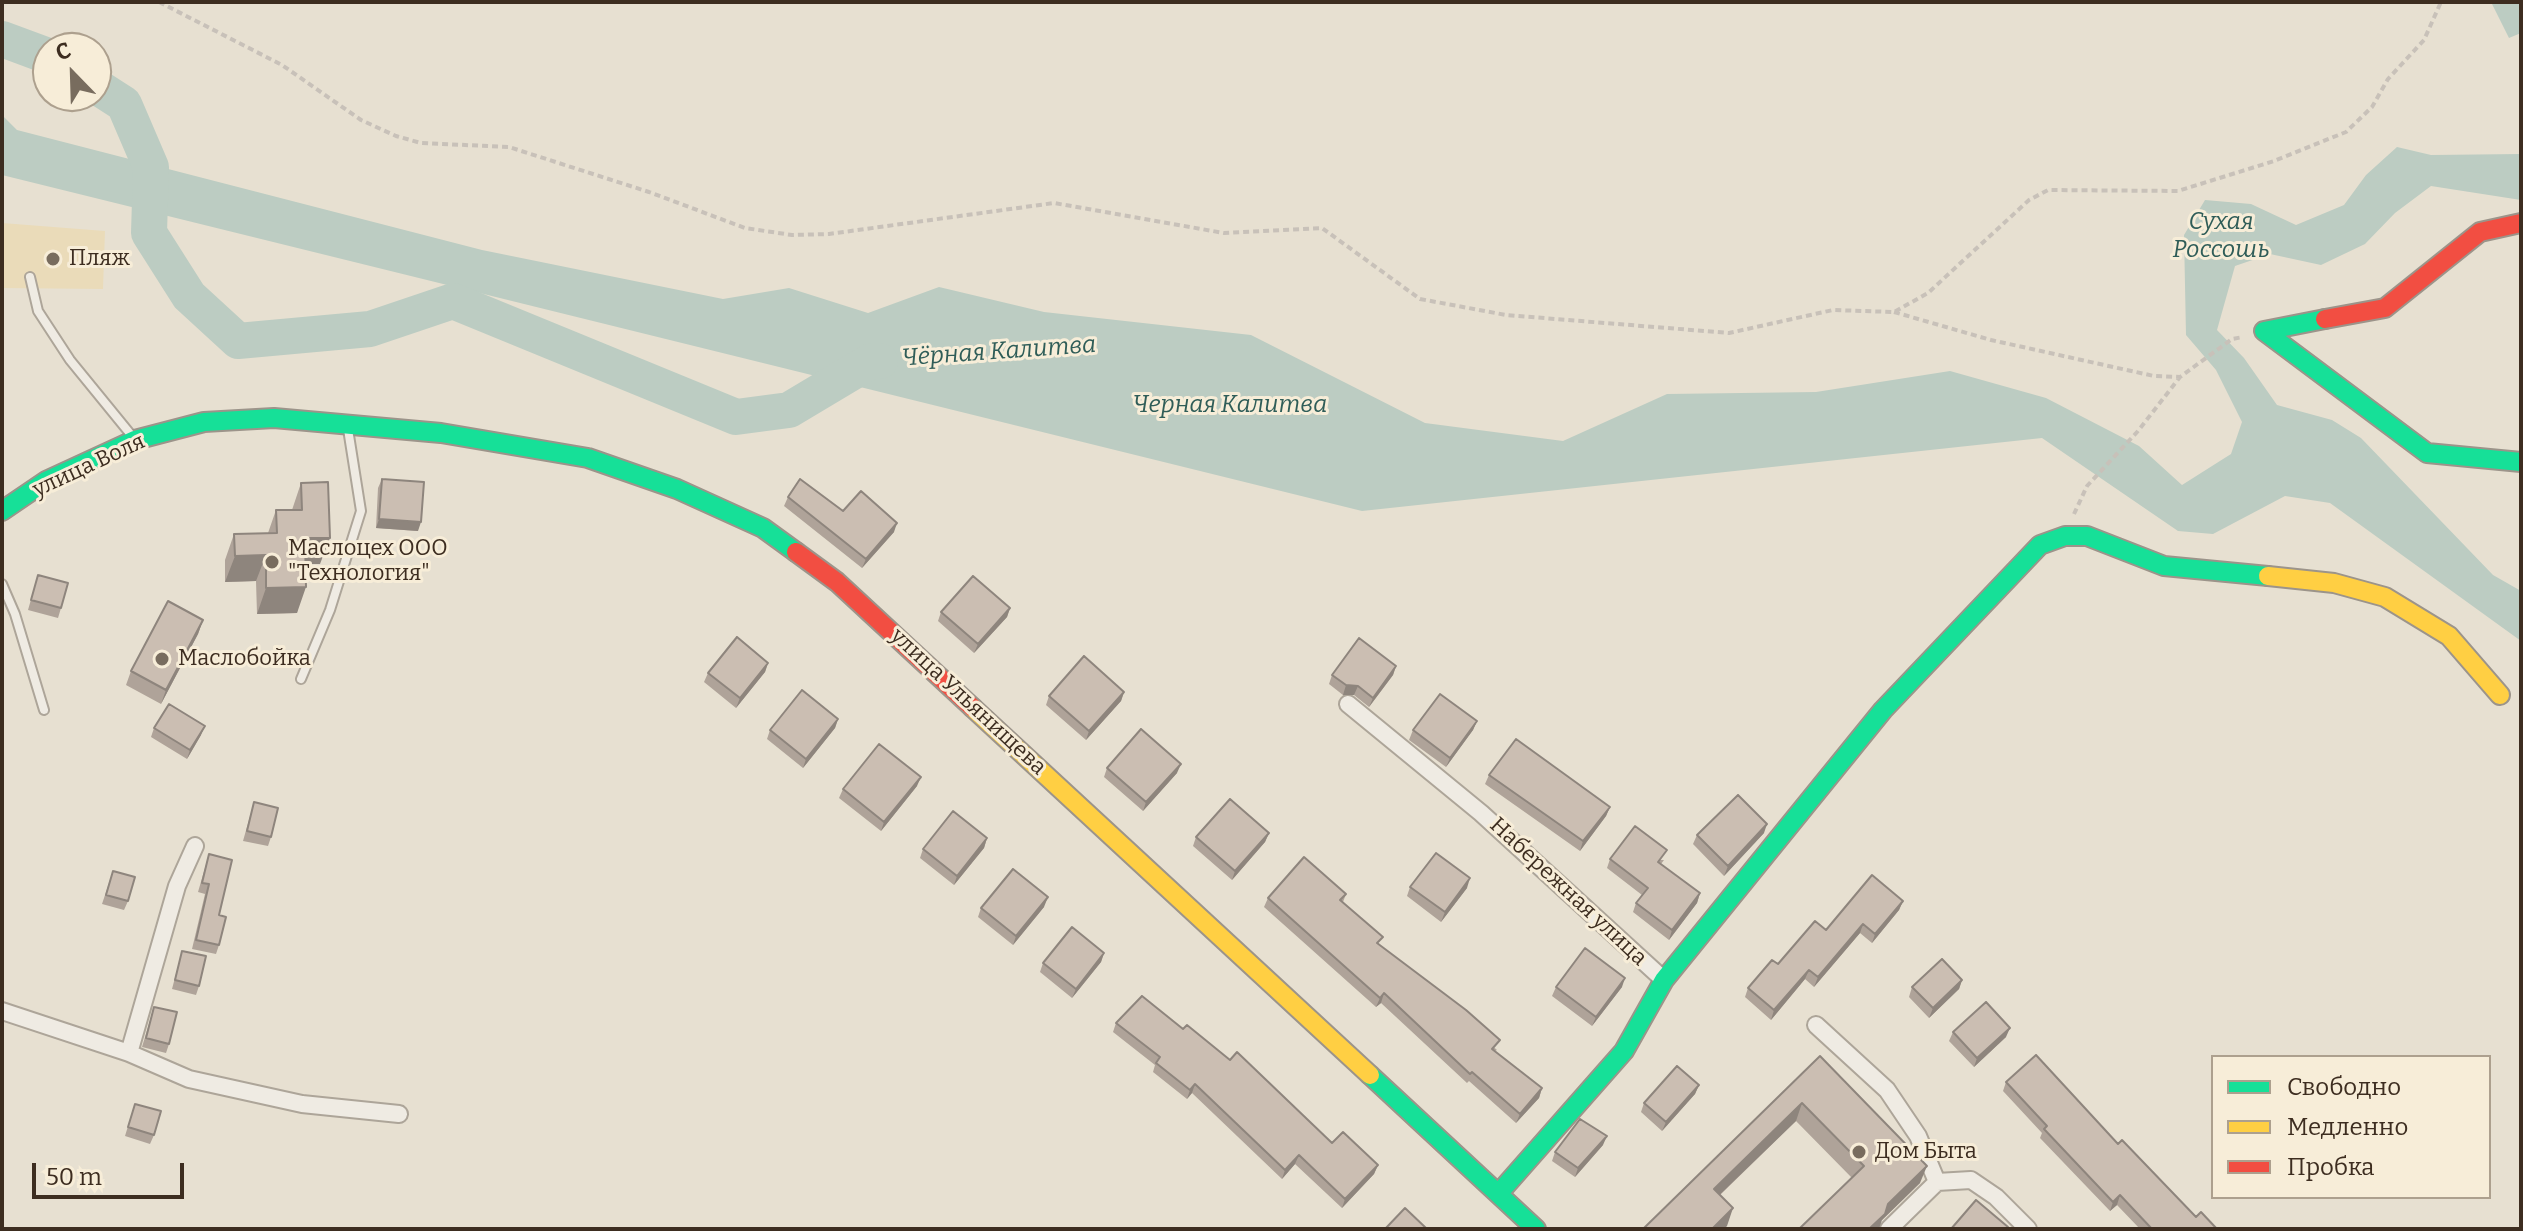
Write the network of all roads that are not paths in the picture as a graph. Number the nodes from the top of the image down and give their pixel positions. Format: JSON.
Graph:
{"nodes":[{"id":1,"x":2521,"y":223,"type":"edge"},
{"id":2,"x":30,"y":277,"type":"dead end"},
{"id":3,"x":274,"y":418,"type":"joint"},
{"id":4,"x":347,"y":424,"type":"junction"},
{"id":5,"x":135,"y":440,"type":"junction"},
{"id":6,"x":2521,"y":462,"type":"edge"},
{"id":7,"x":2,"y":511,"type":"edge"},
{"id":8,"x":2,"y":584,"type":"edge"},
{"id":9,"x":301,"y":679,"type":"dead end"},
{"id":10,"x":2500,"y":695,"type":"dead end"},
{"id":11,"x":1348,"y":704,"type":"dead end"},
{"id":12,"x":44,"y":710,"type":"dead end"},
{"id":13,"x":195,"y":846,"type":"dead end"},
{"id":14,"x":1664,"y":980,"type":"junction"},
{"id":15,"x":2,"y":1011,"type":"edge"},
{"id":16,"x":1816,"y":1025,"type":"dead end"},
{"id":17,"x":129,"y":1053,"type":"junction"},
{"id":18,"x":399,"y":1114,"type":"dead end"},
{"id":19,"x":1937,"y":1182,"type":"junction"},
{"id":20,"x":1499,"y":1193,"type":"junction"},
{"id":21,"x":1536,"y":1229,"type":"edge"},
{"id":22,"x":1889,"y":1229,"type":"edge"},
{"id":23,"x":2028,"y":1229,"type":"edge"}],
"edges":[{"from":1,"to":6,"type":"street"},
{"from":2,"to":5,"type":"lane"},
{"from":3,"to":4,"type":"street","name":"улица Ульянищева"},
{"from":3,"to":5,"type":"street","name":"улица Воля"},
{"from":4,"to":9,"type":"lane"},
{"from":4,"to":20,"type":"street","name":"улица Ульянищева"},
{"from":5,"to":7,"type":"street","name":"улица Воля"},
{"from":8,"to":12,"type":"lane"},
{"from":10,"to":14,"type":"street","name":"Набережная улица"},
{"from":11,"to":14,"type":"street","name":"Набережная улица"},
{"from":13,"to":17,"type":"street"},
{"from":14,"to":20,"type":"street"},
{"from":15,"to":17,"type":"street"},
{"from":16,"to":19,"type":"street"},
{"from":17,"to":18,"type":"street"},
{"from":19,"to":22,"type":"street"},
{"from":19,"to":23,"type":"street"},
{"from":20,"to":21,"type":"street","name":"улица Ульянищева"}]}
